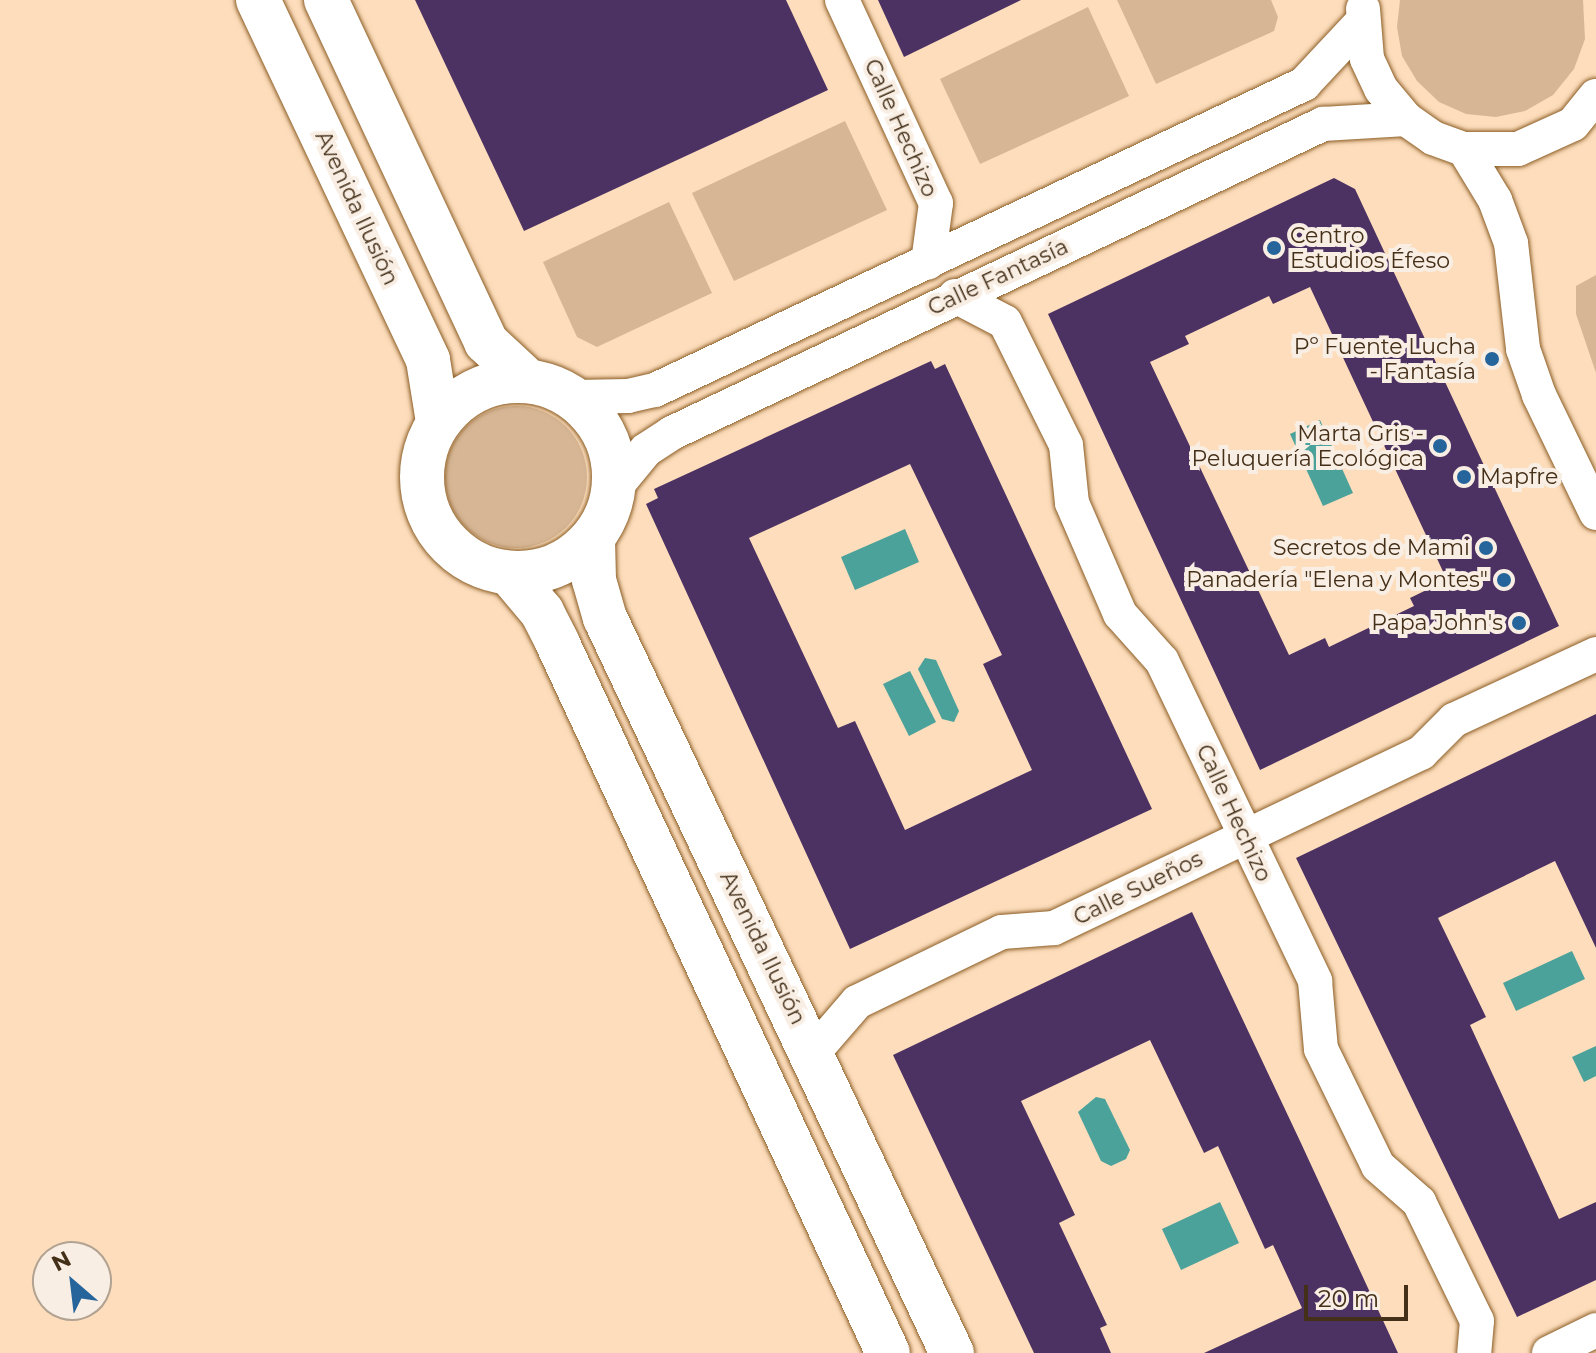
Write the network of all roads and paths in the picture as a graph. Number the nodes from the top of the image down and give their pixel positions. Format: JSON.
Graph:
{"nodes":[{"id":1,"x":258,"y":0,"type":"edge"},
{"id":2,"x":326,"y":0,"type":"edge"},
{"id":3,"x":842,"y":0,"type":"edge"},
{"id":4,"x":1362,"y":12,"type":"edge"},
{"id":5,"x":1596,"y":96,"type":"edge"},
{"id":6,"x":1406,"y":119,"type":"junction"},
{"id":7,"x":1464,"y":149,"type":"junction"},
{"id":8,"x":928,"y":262,"type":"junction"},
{"id":9,"x":955,"y":296,"type":"junction"},
{"id":10,"x":528,"y":381,"type":"junction"},
{"id":11,"x":573,"y":397,"type":"junction"},
{"id":12,"x":438,"y":422,"type":"junction"},
{"id":13,"x":614,"y":489,"type":"junction"},
{"id":14,"x":1596,"y":513,"type":"edge"},
{"id":15,"x":593,"y":539,"type":"junction"},
{"id":16,"x":510,"y":574,"type":"junction"},
{"id":17,"x":1596,"y":654,"type":"edge"},
{"id":18,"x":1244,"y":837,"type":"junction"},
{"id":19,"x":813,"y":1053,"type":"junction"},
{"id":20,"x":1596,"y":1330,"type":"edge"},
{"id":21,"x":888,"y":1353,"type":"edge"},
{"id":22,"x":952,"y":1353,"type":"edge"},
{"id":23,"x":1474,"y":1353,"type":"edge"},
{"id":24,"x":1549,"y":1353,"type":"edge"}],
"edges":[{"from":1,"to":12,"type":"main road","name":"Avenida Ilusión"},
{"from":2,"to":10,"type":"main road"},
{"from":3,"to":8,"type":"street","name":"Calle Hechizo"},
{"from":4,"to":6,"type":"street"},
{"from":4,"to":8,"type":"street","name":"Calle Fantasía"},
{"from":5,"to":7,"type":"street"},
{"from":6,"to":7,"type":"street"},
{"from":6,"to":9,"type":"street","name":"Calle Fantasía"},
{"from":7,"to":14,"type":"street"},
{"from":8,"to":11,"type":"street","name":"Calle Fantasía"},
{"from":9,"to":13,"type":"street","name":"Calle Fantasía"},
{"from":9,"to":18,"type":"street","name":"Calle Hechizo"},
{"from":10,"to":11,"type":"main road"},
{"from":10,"to":12,"type":"main road"},
{"from":11,"to":13,"type":"main road"},
{"from":12,"to":16,"type":"main road"},
{"from":13,"to":15,"type":"main road"},
{"from":15,"to":16,"type":"main road"},
{"from":15,"to":19,"type":"main road","name":"Avenida Ilusión"},
{"from":16,"to":21,"type":"main road"},
{"from":17,"to":18,"type":"street","name":"Calle Sueños"},
{"from":18,"to":19,"type":"street","name":"Calle Sueños"},
{"from":18,"to":23,"type":"street","name":"Calle Hechizo"},
{"from":19,"to":22,"type":"main road","name":"Avenida Ilusión"},
{"from":20,"to":24,"type":"street"}]}
